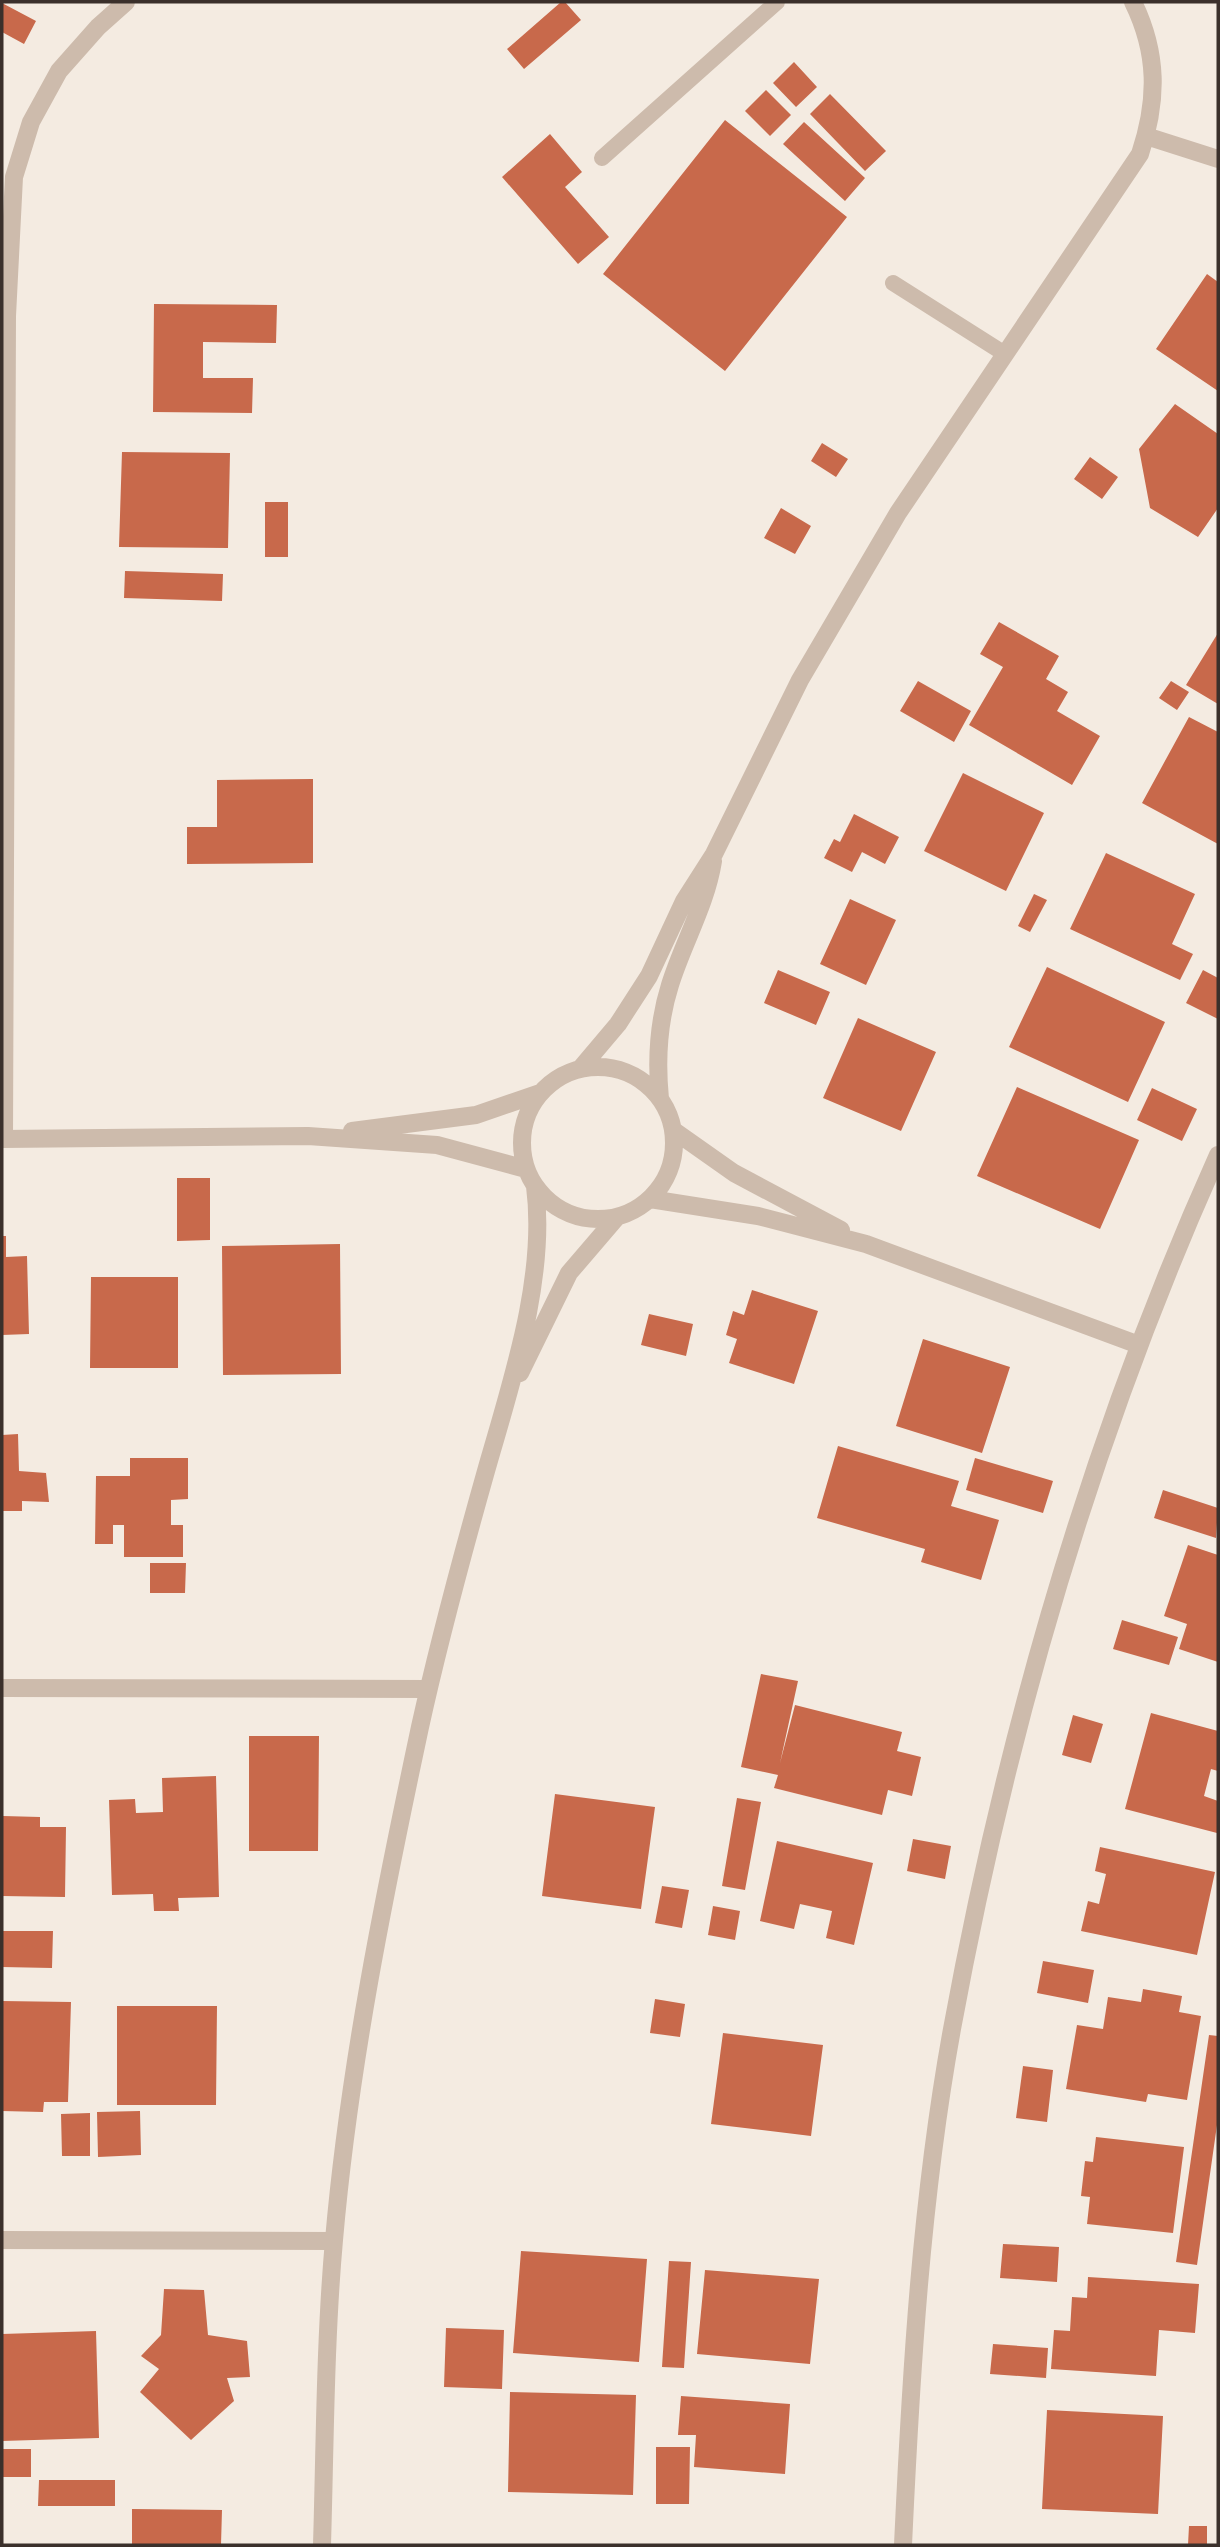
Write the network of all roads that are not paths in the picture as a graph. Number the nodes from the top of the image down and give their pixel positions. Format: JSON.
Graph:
{"nodes":[{"id":1,"x":126,"y":2,"type":"edge"},
{"id":2,"x":777,"y":2,"type":"edge"},
{"id":3,"x":1133,"y":2,"type":"edge"},
{"id":4,"x":1146,"y":136,"type":"junction"},
{"id":5,"x":601,"y":158,"type":"dead end"},
{"id":6,"x":1218,"y":159,"type":"edge"},
{"id":7,"x":892,"y":283,"type":"dead end"},
{"id":8,"x":1005,"y":354,"type":"junction"},
{"id":9,"x":714,"y":854,"type":"junction"},
{"id":10,"x":580,"y":1069,"type":"junction"},
{"id":11,"x":540,"y":1093,"type":"junction"},
{"id":12,"x":660,"y":1099,"type":"junction"},
{"id":13,"x":673,"y":1130,"type":"junction"},
{"id":14,"x":308,"y":1136,"type":"junction"},
{"id":15,"x":3,"y":1139,"type":"edge"},
{"id":16,"x":1218,"y":1155,"type":"edge"},
{"id":17,"x":526,"y":1169,"type":"junction"},
{"id":18,"x":535,"y":1186,"type":"junction"},
{"id":19,"x":650,"y":1199,"type":"junction"},
{"id":20,"x":617,"y":1217,"type":"junction"},
{"id":21,"x":866,"y":1244,"type":"junction"},
{"id":22,"x":1139,"y":1345,"type":"junction"},
{"id":23,"x":504,"y":1408,"type":"junction"},
{"id":24,"x":2,"y":1688,"type":"edge"},
{"id":25,"x":428,"y":1689,"type":"junction"},
{"id":26,"x":2,"y":2240,"type":"edge"},
{"id":27,"x":334,"y":2241,"type":"junction"},
{"id":28,"x":322,"y":2545,"type":"edge"},
{"id":29,"x":903,"y":2545,"type":"edge"}],
"edges":[{"from":1,"to":15,"type":"street"},
{"from":2,"to":5,"type":"lane"},
{"from":3,"to":4,"type":"street"},
{"from":4,"to":6,"type":"street"},
{"from":4,"to":8,"type":"street"},
{"from":7,"to":8,"type":"lane"},
{"from":8,"to":9,"type":"street"},
{"from":9,"to":10,"type":"street"},
{"from":9,"to":12,"type":"street"},
{"from":10,"to":11,"type":"street"},
{"from":10,"to":12,"type":"street"},
{"from":11,"to":14,"type":"street"},
{"from":11,"to":17,"type":"street"},
{"from":12,"to":13,"type":"street"},
{"from":13,"to":19,"type":"street"},
{"from":13,"to":21,"type":"street"},
{"from":14,"to":15,"type":"street"},
{"from":14,"to":17,"type":"street"},
{"from":16,"to":22,"type":"street"},
{"from":17,"to":18,"type":"street"},
{"from":18,"to":20,"type":"street"},
{"from":18,"to":23,"type":"street"},
{"from":19,"to":20,"type":"street"},
{"from":19,"to":21,"type":"street"},
{"from":20,"to":23,"type":"street"},
{"from":21,"to":22,"type":"street"},
{"from":22,"to":29,"type":"street"},
{"from":23,"to":25,"type":"street"},
{"from":24,"to":25,"type":"street"},
{"from":25,"to":27,"type":"street"},
{"from":26,"to":27,"type":"street"},
{"from":27,"to":28,"type":"street"}]}
